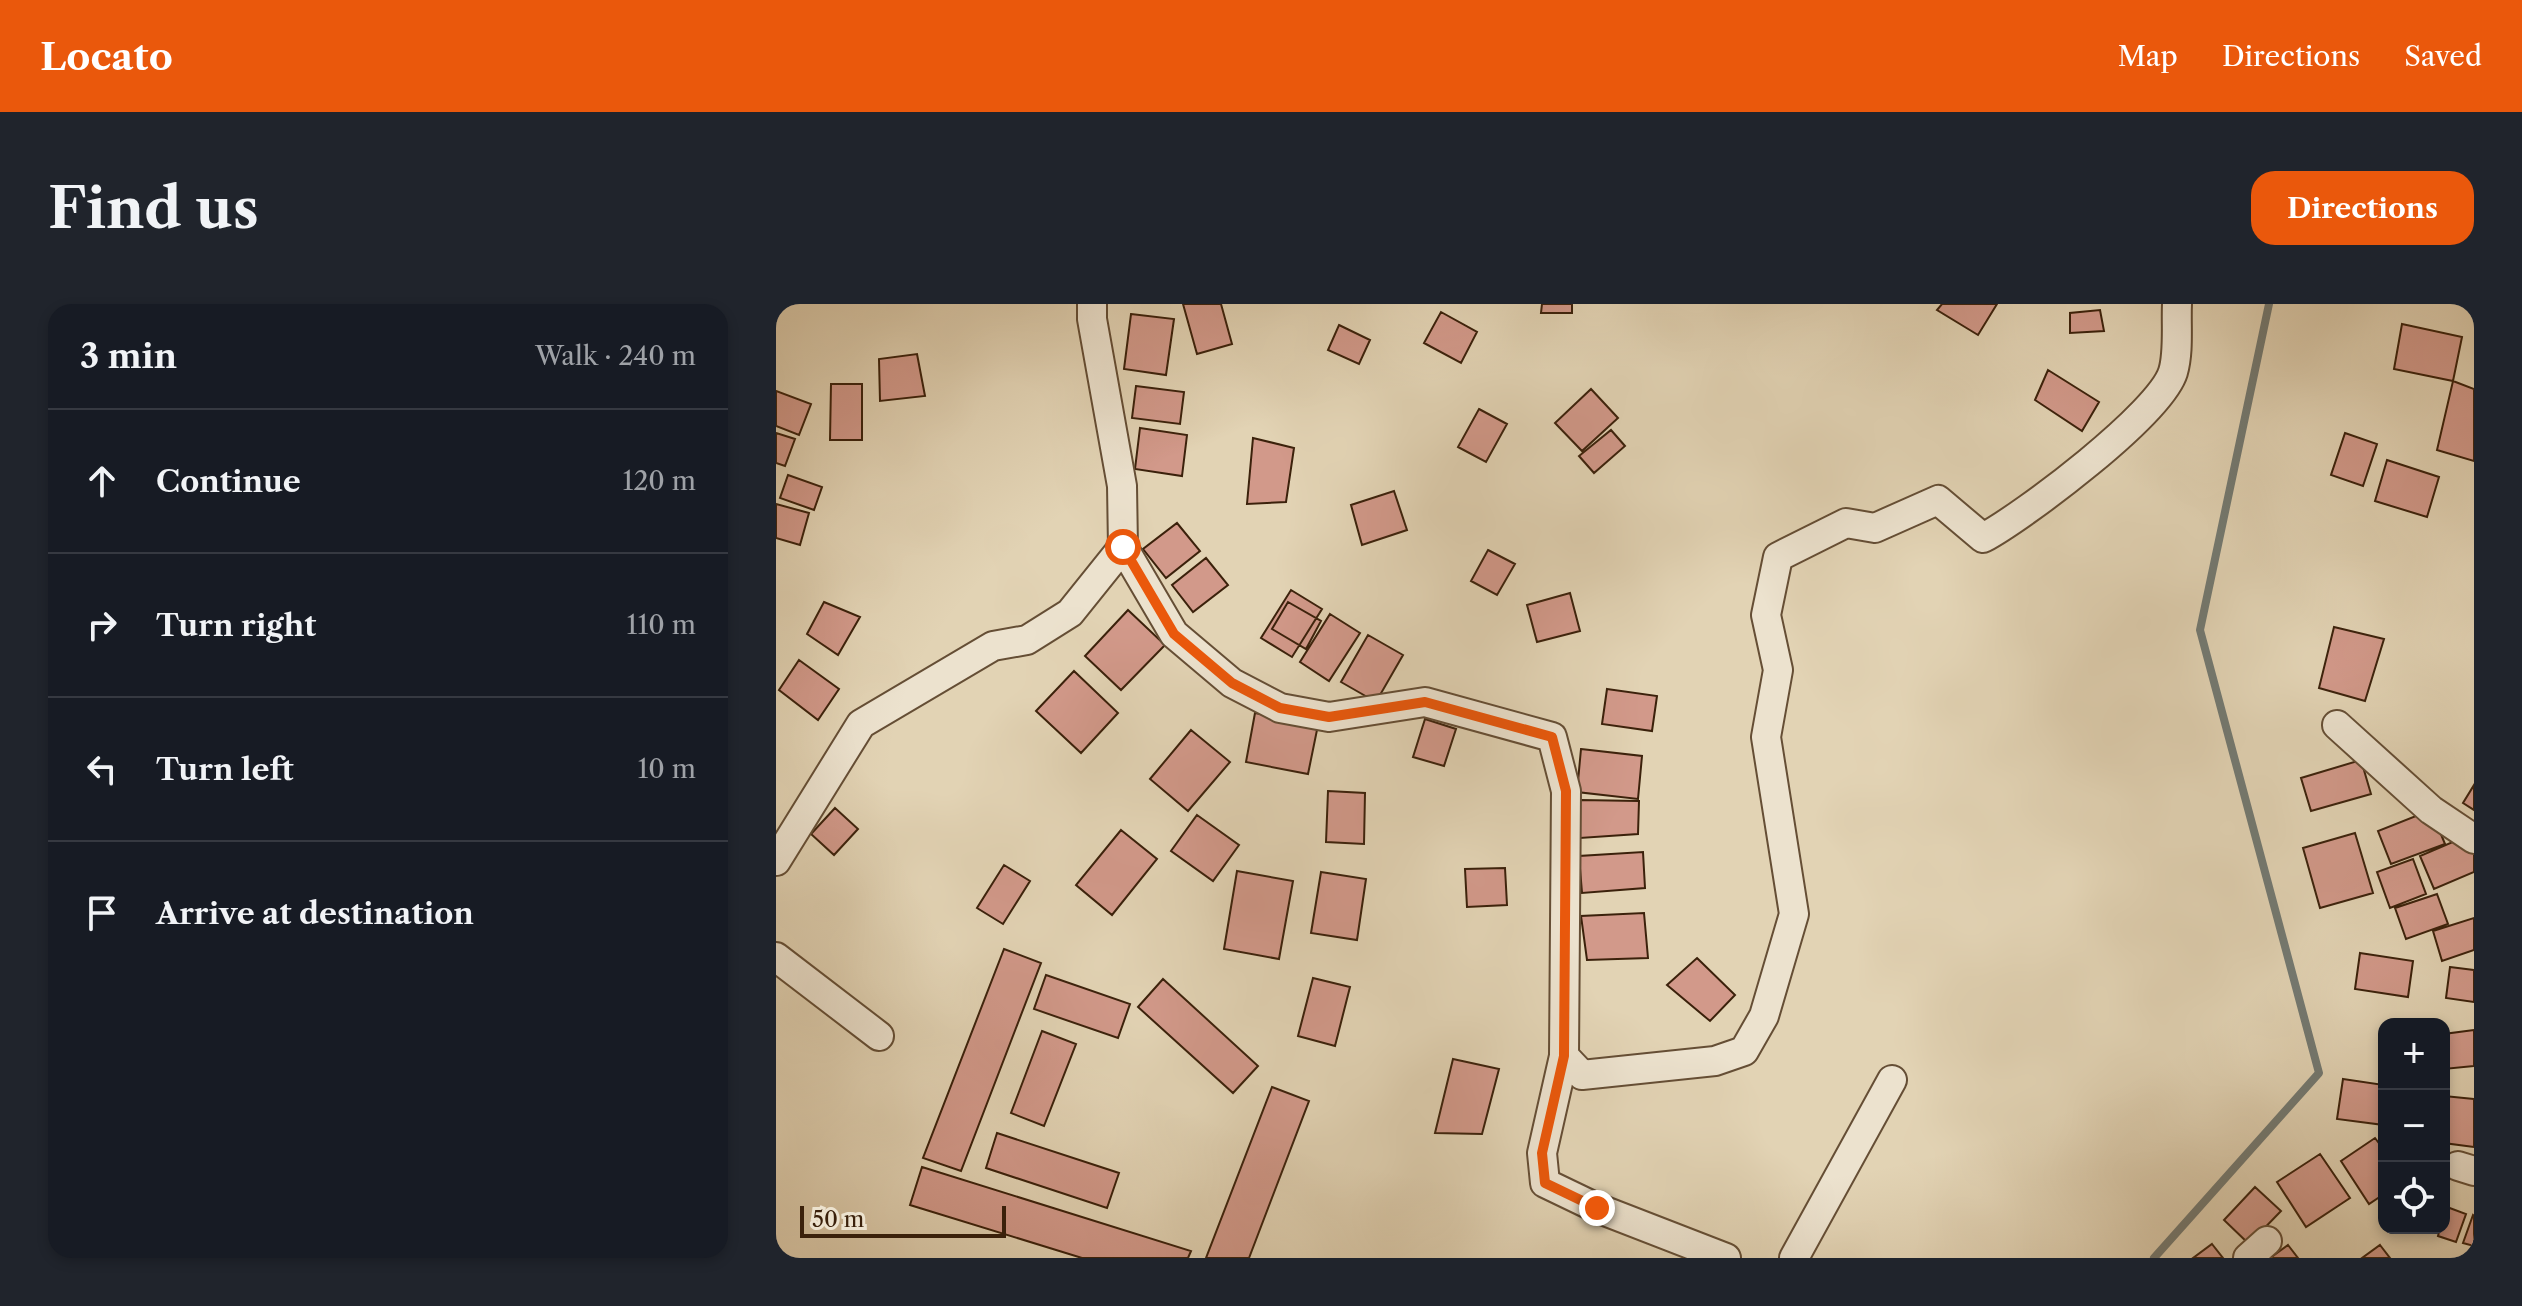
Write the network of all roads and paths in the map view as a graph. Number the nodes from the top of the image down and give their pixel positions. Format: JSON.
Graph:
{"nodes":[{"id":1,"x":1092,"y":304,"type":"edge"},
{"id":2,"x":2177,"y":304,"type":"edge"},
{"id":3,"x":1123,"y":547,"type":"junction"},
{"id":4,"x":2337,"y":725,"type":"dead end"},
{"id":5,"x":2474,"y":839,"type":"edge"},
{"id":6,"x":776,"y":861,"type":"edge"},
{"id":7,"x":776,"y":957,"type":"edge"},
{"id":8,"x":879,"y":1036,"type":"dead end"},
{"id":9,"x":1564,"y":1056,"type":"junction"},
{"id":10,"x":1892,"y":1080,"type":"dead end"},
{"id":11,"x":1726,"y":1258,"type":"edge"},
{"id":12,"x":1794,"y":1258,"type":"edge"}],
"edges":[{"from":1,"to":3,"type":"street"},
{"from":2,"to":9,"type":"street"},
{"from":3,"to":6,"type":"street"},
{"from":3,"to":9,"type":"street"},
{"from":4,"to":5,"type":"street"},
{"from":7,"to":8,"type":"street"},
{"from":9,"to":11,"type":"street"},
{"from":10,"to":12,"type":"street"}]}
